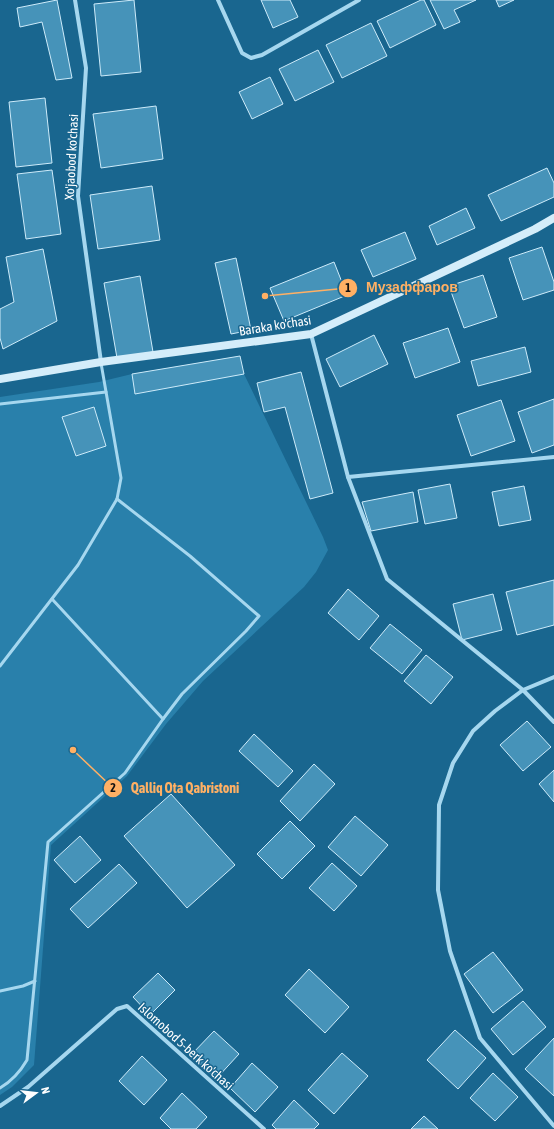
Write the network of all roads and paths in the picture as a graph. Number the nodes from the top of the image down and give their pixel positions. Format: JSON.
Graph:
{"nodes":[{"id":1,"x":75,"y":0,"type":"edge"},
{"id":2,"x":218,"y":0,"type":"edge"},
{"id":3,"x":359,"y":0,"type":"edge"},
{"id":4,"x":554,"y":218,"type":"edge"},
{"id":5,"x":311,"y":334,"type":"junction"},
{"id":6,"x":100,"y":362,"type":"junction"},
{"id":7,"x":0,"y":379,"type":"edge"},
{"id":8,"x":106,"y":392,"type":"junction"},
{"id":9,"x":0,"y":404,"type":"edge"},
{"id":10,"x":554,"y":457,"type":"edge"},
{"id":11,"x":348,"y":478,"type":"junction"},
{"id":12,"x":117,"y":499,"type":"junction"},
{"id":13,"x":52,"y":599,"type":"junction"},
{"id":14,"x":0,"y":666,"type":"edge"},
{"id":15,"x":554,"y":677,"type":"edge"},
{"id":16,"x":523,"y":690,"type":"junction"},
{"id":17,"x":163,"y":718,"type":"junction"},
{"id":18,"x":554,"y":722,"type":"edge"},
{"id":19,"x":35,"y":981,"type":"junction"},
{"id":20,"x":0,"y":992,"type":"edge"},
{"id":21,"x":0,"y":1088,"type":"edge"},
{"id":22,"x":0,"y":1106,"type":"edge"},
{"id":23,"x":554,"y":1126,"type":"edge"},
{"id":24,"x":264,"y":1129,"type":"edge"}],
"edges":[{"from":1,"to":6,"type":"street","name":"Xo'jaobod ko'chasi"},
{"from":2,"to":3,"type":"street"},
{"from":4,"to":5,"type":"main road","name":"Baraka ko'chasi"},
{"from":5,"to":6,"type":"main road","name":"Baraka ko'chasi"},
{"from":5,"to":11,"type":"street"},
{"from":6,"to":7,"type":"main road","name":"Baraka ko'chasi"},
{"from":6,"to":8,"type":"lane"},
{"from":8,"to":9,"type":"lane"},
{"from":8,"to":12,"type":"lane"},
{"from":10,"to":11,"type":"street"},
{"from":11,"to":16,"type":"street"},
{"from":12,"to":13,"type":"lane"},
{"from":12,"to":17,"type":"lane"},
{"from":13,"to":14,"type":"lane"},
{"from":13,"to":17,"type":"lane"},
{"from":15,"to":16,"type":"street"},
{"from":16,"to":18,"type":"street"},
{"from":16,"to":23,"type":"street"},
{"from":17,"to":19,"type":"lane"},
{"from":19,"to":20,"type":"lane"},
{"from":19,"to":21,"type":"lane"},
{"from":22,"to":24,"type":"street","name":"Islomobod 5-berk ko'chasi"}]}
